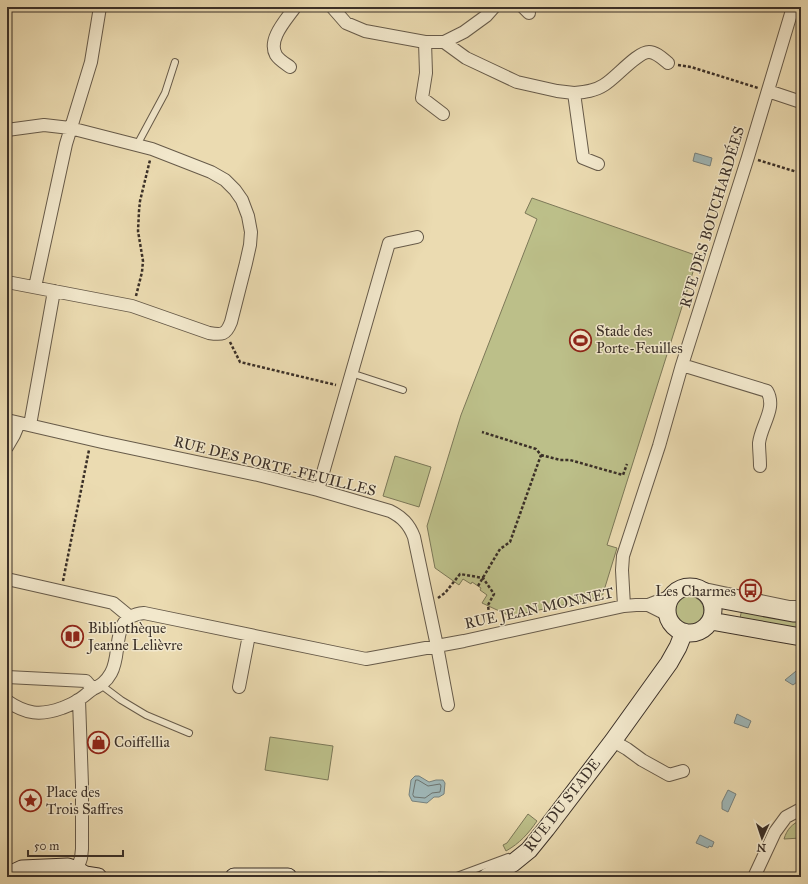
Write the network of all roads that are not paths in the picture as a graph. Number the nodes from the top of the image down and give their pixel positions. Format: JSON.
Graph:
{"nodes":[{"id":1,"x":100,"y":7,"type":"edge"},
{"id":2,"x":294,"y":7,"type":"edge"},
{"id":3,"x":332,"y":7,"type":"edge"},
{"id":4,"x":494,"y":7,"type":"edge"},
{"id":5,"x":793,"y":7,"type":"edge"},
{"id":6,"x":425,"y":42,"type":"junction"},
{"id":7,"x":444,"y":42,"type":"junction"},
{"id":8,"x":175,"y":62,"type":"dead end"},
{"id":9,"x":668,"y":63,"type":"road end"},
{"id":10,"x":290,"y":67,"type":"dead end"},
{"id":11,"x":768,"y":91,"type":"junction"},
{"id":12,"x":574,"y":93,"type":"junction"},
{"id":13,"x":801,"y":102,"type":"edge"},
{"id":14,"x":443,"y":114,"type":"dead end"},
{"id":15,"x":70,"y":128,"type":"junction"},
{"id":16,"x":7,"y":130,"type":"edge"},
{"id":17,"x":137,"y":145,"type":"junction"},
{"id":18,"x":598,"y":164,"type":"dead end"},
{"id":19,"x":417,"y":237,"type":"dead end"},
{"id":20,"x":7,"y":282,"type":"edge"},
{"id":21,"x":36,"y":287,"type":"junction"},
{"id":22,"x":54,"y":291,"type":"junction"},
{"id":23,"x":682,"y":365,"type":"junction"},
{"id":24,"x":351,"y":373,"type":"junction"},
{"id":25,"x":403,"y":390,"type":"dead end"},
{"id":26,"x":7,"y":420,"type":"edge"},
{"id":27,"x":24,"y":424,"type":"junction"},
{"id":28,"x":7,"y":447,"type":"edge"},
{"id":29,"x":760,"y":466,"type":"dead end"},
{"id":30,"x":318,"y":490,"type":"junction"},
{"id":31,"x":7,"y":579,"type":"edge"},
{"id":32,"x":703,"y":592,"type":"junction"},
{"id":33,"x":671,"y":596,"type":"junction"},
{"id":34,"x":801,"y":604,"type":"edge"},
{"id":35,"x":648,"y":605,"type":"junction"},
{"id":36,"x":624,"y":606,"type":"junction"},
{"id":37,"x":801,"y":613,"type":"edge"},
{"id":38,"x":668,"y":615,"type":"junction"},
{"id":39,"x":130,"y":617,"type":"junction"},
{"id":40,"x":708,"y":624,"type":"junction"},
{"id":41,"x":684,"y":632,"type":"junction"},
{"id":42,"x":249,"y":635,"type":"junction"},
{"id":43,"x":801,"y":637,"type":"edge"},
{"id":44,"x":801,"y":643,"type":"edge"},
{"id":45,"x":437,"y":646,"type":"junction"},
{"id":46,"x":7,"y":677,"type":"edge"},
{"id":47,"x":97,"y":687,"type":"junction"},
{"id":48,"x":239,"y":687,"type":"dead end"},
{"id":49,"x":79,"y":700,"type":"junction"},
{"id":50,"x":7,"y":702,"type":"edge"},
{"id":51,"x":448,"y":705,"type":"dead end"},
{"id":52,"x":189,"y":734,"type":"dead end"},
{"id":53,"x":613,"y":741,"type":"junction"},
{"id":54,"x":683,"y":772,"type":"dead end"},
{"id":55,"x":801,"y":809,"type":"edge"},
{"id":56,"x":529,"y":850,"type":"junction"},
{"id":57,"x":85,"y":875,"type":"edge"},
{"id":58,"x":7,"y":876,"type":"edge"},
{"id":59,"x":234,"y":877,"type":"edge"},
{"id":60,"x":288,"y":877,"type":"edge"},
{"id":61,"x":454,"y":877,"type":"edge"},
{"id":62,"x":487,"y":877,"type":"edge"},
{"id":63,"x":754,"y":877,"type":"edge"}],
"edges":[{"from":1,"to":15,"type":"street"},
{"from":2,"to":10,"type":"street"},
{"from":3,"to":6,"type":"street"},
{"from":4,"to":7,"type":"street"},
{"from":5,"to":11,"type":"street","name":"RUE DES BOUCHARDÉES"},
{"from":6,"to":7,"type":"street"},
{"from":6,"to":14,"type":"street"},
{"from":7,"to":12,"type":"street"},
{"from":8,"to":17,"type":"lane"},
{"from":9,"to":12,"type":"street"},
{"from":11,"to":13,"type":"street"},
{"from":11,"to":23,"type":"street","name":"RUE DES BOUCHARDÉES"},
{"from":12,"to":18,"type":"street"},
{"from":15,"to":16,"type":"street"},
{"from":15,"to":17,"type":"street"},
{"from":15,"to":21,"type":"street"},
{"from":17,"to":22,"type":"street"},
{"from":19,"to":24,"type":"street"},
{"from":20,"to":21,"type":"street"},
{"from":21,"to":22,"type":"street"},
{"from":22,"to":27,"type":"street"},
{"from":23,"to":29,"type":"street"},
{"from":23,"to":36,"type":"street","name":"RUE DES BOUCHARDÉES"},
{"from":24,"to":25,"type":"lane"},
{"from":24,"to":30,"type":"street"},
{"from":26,"to":27,"type":"street","name":"RUE DES PORTE-FEUILLES"},
{"from":27,"to":28,"type":"street"},
{"from":27,"to":30,"type":"street","name":"RUE DES PORTE-FEUILLES"},
{"from":30,"to":45,"type":"street","name":"RUE DES PORTE-FEUILLES"},
{"from":31,"to":39,"type":"street"},
{"from":32,"to":33,"type":"street"},
{"from":32,"to":34,"type":"lane"},
{"from":32,"to":37,"type":"street"},
{"from":32,"to":40,"type":"street"},
{"from":33,"to":35,"type":"street","name":"RUE JEAN MONNET"},
{"from":33,"to":38,"type":"street"},
{"from":35,"to":36,"type":"street","name":"RUE JEAN MONNET"},
{"from":35,"to":38,"type":"street","name":"RUE JEAN MONNET"},
{"from":36,"to":45,"type":"street","name":"RUE JEAN MONNET"},
{"from":38,"to":41,"type":"street"},
{"from":39,"to":42,"type":"street","name":"RUE JEAN MONNET"},
{"from":39,"to":47,"type":"street"},
{"from":40,"to":41,"type":"street"},
{"from":40,"to":43,"type":"street"},
{"from":40,"to":44,"type":"lane"},
{"from":41,"to":53,"type":"street","name":"RUE DU STADE"},
{"from":42,"to":45,"type":"street","name":"RUE JEAN MONNET"},
{"from":42,"to":48,"type":"street"},
{"from":45,"to":51,"type":"street"},
{"from":46,"to":47,"type":"street"},
{"from":47,"to":49,"type":"street"},
{"from":47,"to":52,"type":"lane"},
{"from":49,"to":50,"type":"street"},
{"from":49,"to":57,"type":"street"},
{"from":53,"to":54,"type":"street"},
{"from":53,"to":56,"type":"street","name":"RUE DU STADE"},
{"from":55,"to":63,"type":"street"},
{"from":56,"to":61,"type":"lane"},
{"from":56,"to":62,"type":"street","name":"RUE DU STADE"},
{"from":57,"to":58,"type":"street"},
{"from":59,"to":60,"type":"street"}]}
